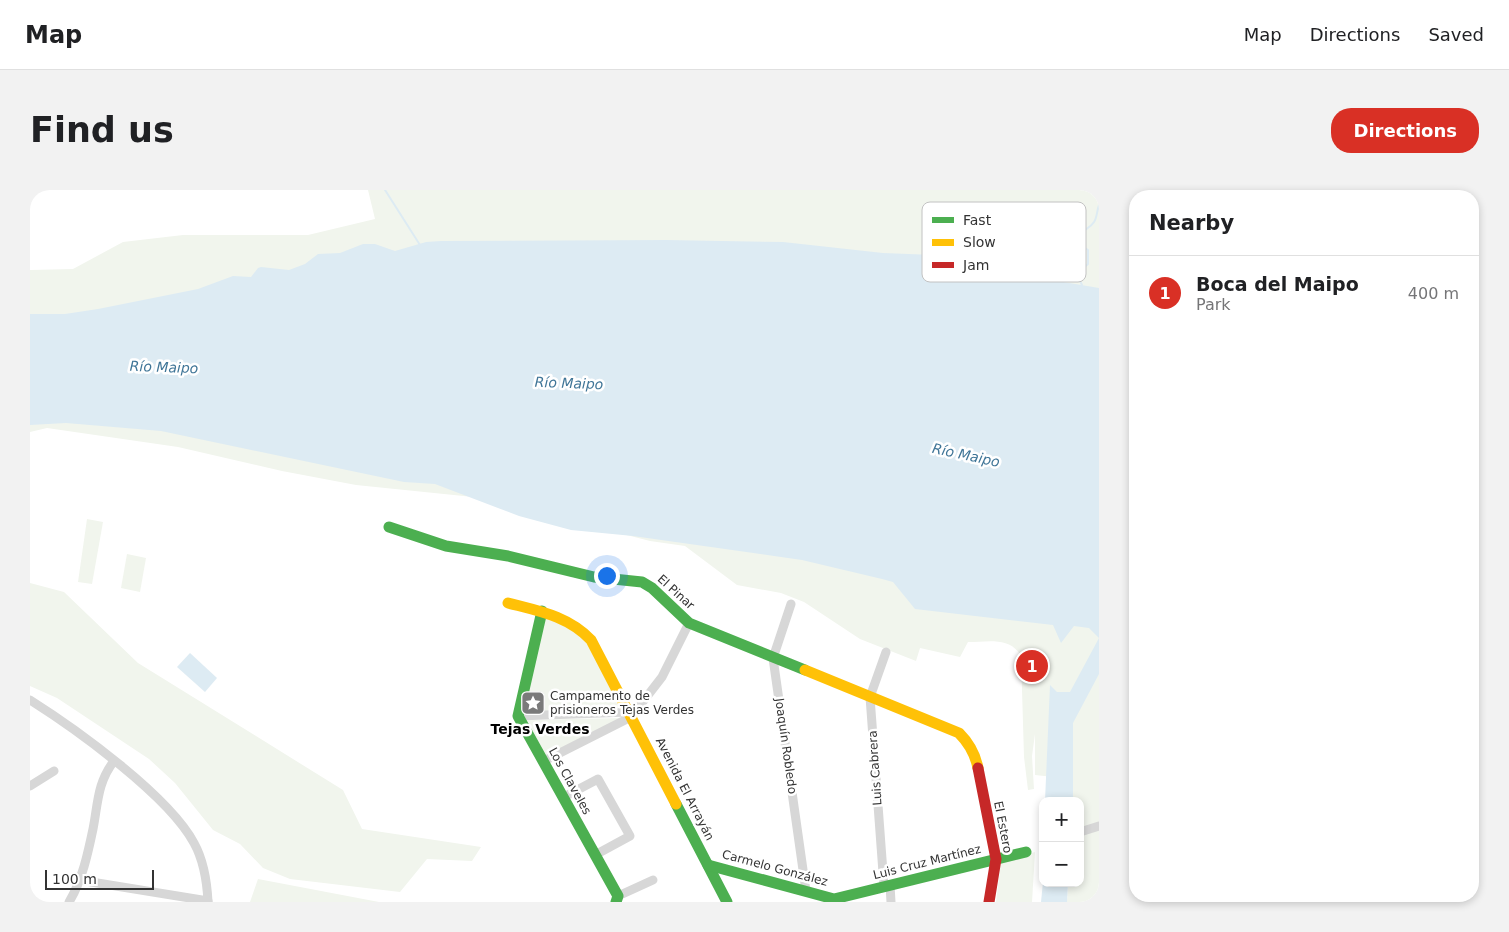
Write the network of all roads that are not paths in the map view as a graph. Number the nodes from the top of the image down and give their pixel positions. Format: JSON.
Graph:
{"nodes":[{"id":1,"x":389,"y":527,"type":"dead end"},
{"id":2,"x":508,"y":603,"type":"dead end"},
{"id":3,"x":791,"y":604,"type":"dead end"},
{"id":4,"x":542,"y":611,"type":"junction"},
{"id":5,"x":689,"y":623,"type":"junction"},
{"id":6,"x":886,"y":652,"type":"dead end"},
{"id":7,"x":773,"y":658,"type":"junction"},
{"id":8,"x":870,"y":697,"type":"junction"},
{"id":9,"x":30,"y":700,"type":"edge"},
{"id":10,"x":630,"y":714,"type":"junction"},
{"id":11,"x":518,"y":716,"type":"junction"},
{"id":12,"x":976,"y":757,"type":"joint"},
{"id":13,"x":114,"y":761,"type":"junction"},
{"id":14,"x":544,"y":761,"type":"junction"},
{"id":15,"x":54,"y":771,"type":"dead end"},
{"id":16,"x":30,"y":786,"type":"edge"},
{"id":17,"x":564,"y":797,"type":"junction"},
{"id":18,"x":1099,"y":826,"type":"edge"},
{"id":19,"x":1084,"y":831,"type":"edge"},
{"id":20,"x":1026,"y":852,"type":"dead end"},
{"id":21,"x":595,"y":855,"type":"junction"},
{"id":22,"x":996,"y":859,"type":"junction"},
{"id":23,"x":708,"y":865,"type":"junction"},
{"id":24,"x":79,"y":880,"type":"junction"},
{"id":25,"x":653,"y":880,"type":"dead end"},
{"id":26,"x":887,"y":886,"type":"junction"},
{"id":27,"x":806,"y":891,"type":"junction"},
{"id":28,"x":617,"y":899,"type":"edge"},
{"id":29,"x":832,"y":900,"type":"edge"},
{"id":30,"x":68,"y":902,"type":"edge"},
{"id":31,"x":208,"y":902,"type":"edge"},
{"id":32,"x":726,"y":902,"type":"edge"},
{"id":33,"x":891,"y":902,"type":"edge"},
{"id":34,"x":989,"y":902,"type":"edge"}],
"edges":[{"from":1,"to":5,"type":"street","name":"El Pinar"},
{"from":2,"to":4,"type":"street","name":"Avenida El Arrayán"},
{"from":3,"to":7,"type":"street","name":"Joaquín Robledo"},
{"from":4,"to":10,"type":"street","name":"Avenida El Arrayán"},
{"from":4,"to":11,"type":"street"},
{"from":5,"to":7,"type":"street","name":"El Pinar"},
{"from":5,"to":10,"type":"street"},
{"from":6,"to":8,"type":"street","name":"Luis Cabrera"},
{"from":7,"to":8,"type":"street","name":"El Pinar"},
{"from":7,"to":27,"type":"street","name":"Joaquín Robledo"},
{"from":8,"to":12,"type":"street","name":"El Pinar"},
{"from":8,"to":26,"type":"street","name":"Luis Cabrera"},
{"from":9,"to":13,"type":"street"},
{"from":10,"to":11,"type":"street"},
{"from":10,"to":14,"type":"street"},
{"from":10,"to":23,"type":"street","name":"Avenida El Arrayán"},
{"from":11,"to":14,"type":"street","name":"Los Claveles"},
{"from":12,"to":22,"type":"street","name":"El Estero"},
{"from":13,"to":24,"type":"street"},
{"from":13,"to":31,"type":"street"},
{"from":14,"to":17,"type":"street","name":"Los Claveles"},
{"from":15,"to":16,"type":"street"},
{"from":17,"to":21,"type":"street","name":"Los Claveles"},
{"from":17,"to":21,"type":"street"},
{"from":18,"to":19,"type":"street"},
{"from":20,"to":22,"type":"street","name":"Luis Cruz Martínez"},
{"from":21,"to":28,"type":"street","name":"Los Claveles"},
{"from":22,"to":26,"type":"street","name":"Luis Cruz Martínez"},
{"from":22,"to":34,"type":"street","name":"El Estero"},
{"from":23,"to":27,"type":"street","name":"Carmelo González"},
{"from":23,"to":32,"type":"street","name":"Avenida El Arrayán"},
{"from":24,"to":30,"type":"street"},
{"from":24,"to":31,"type":"street"},
{"from":25,"to":28,"type":"street"},
{"from":26,"to":29,"type":"street","name":"Luis Cruz Martínez"},
{"from":26,"to":33,"type":"street","name":"Luis Cabrera"},
{"from":27,"to":29,"type":"street","name":"Carmelo González"}]}
